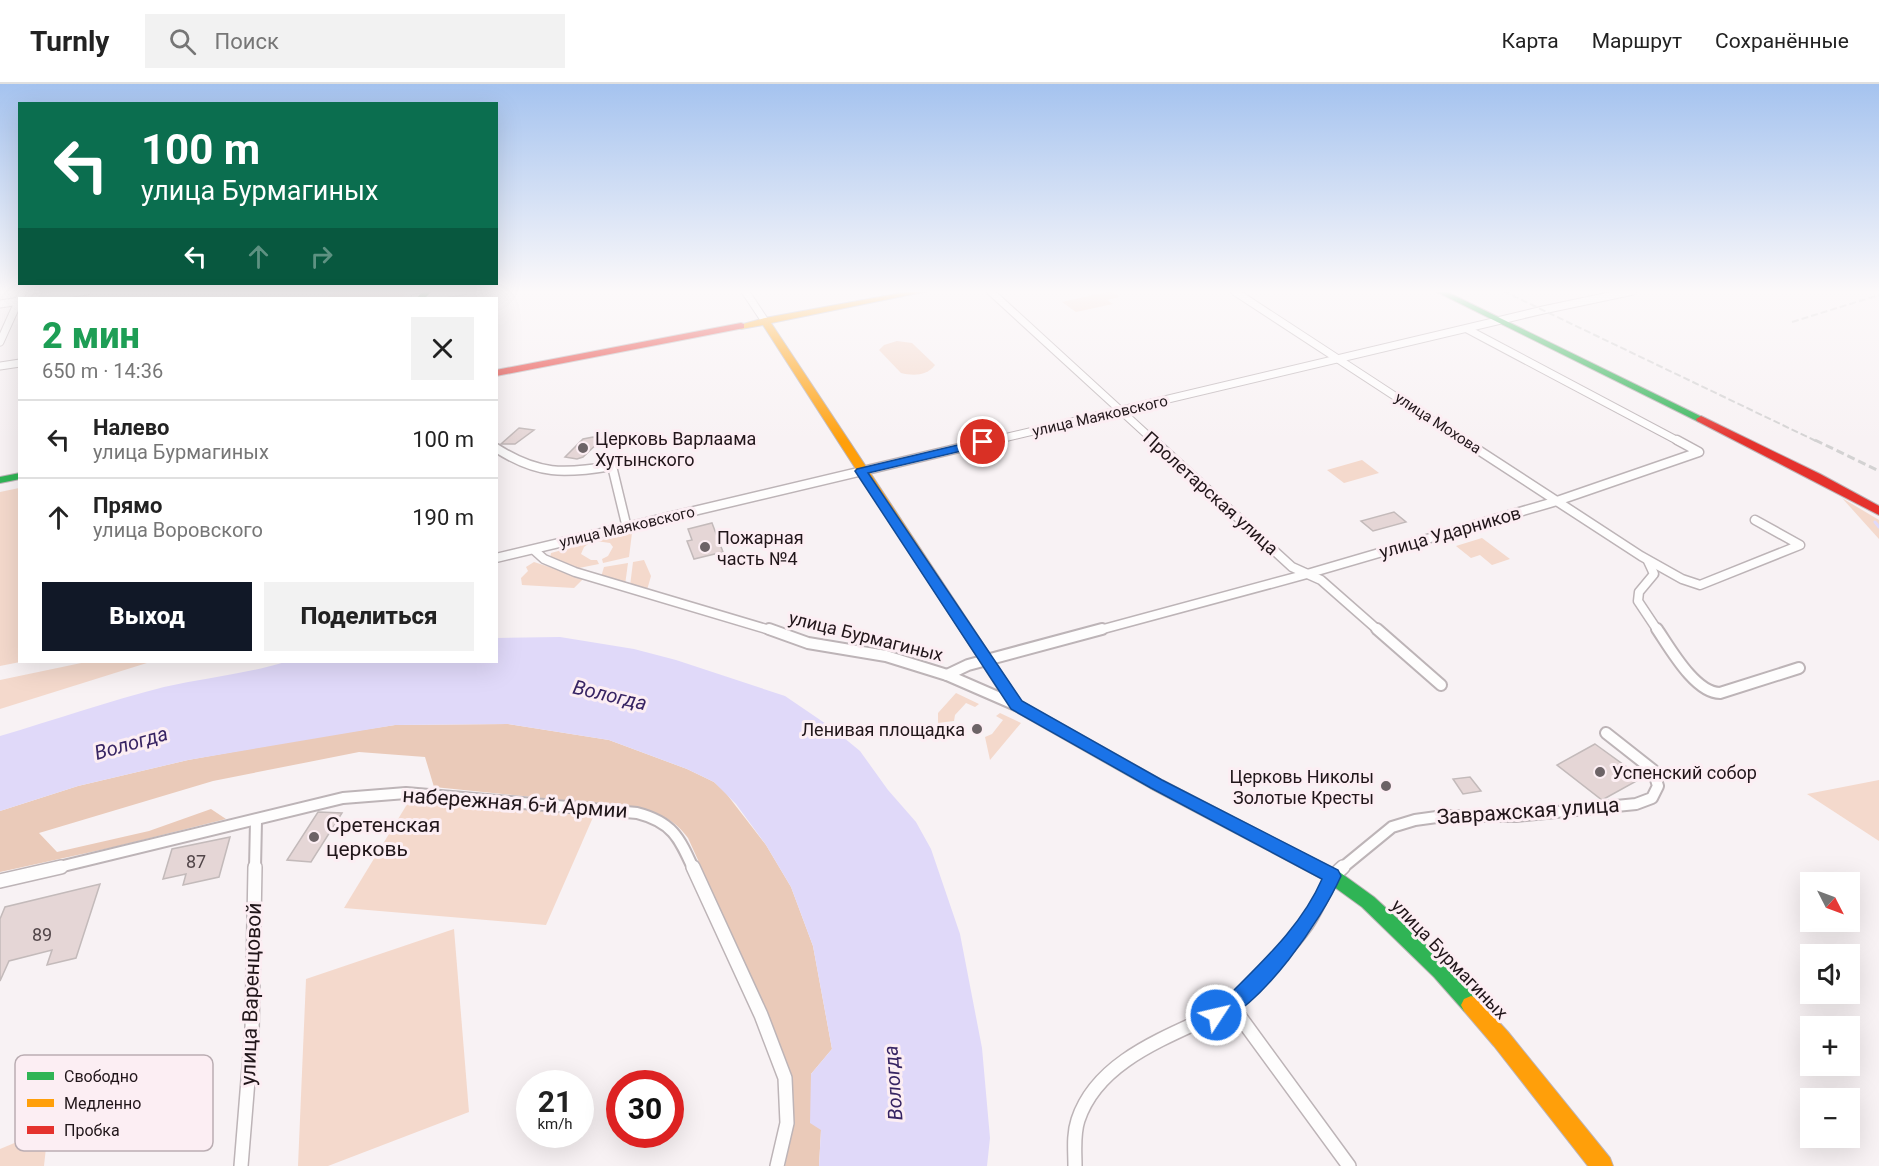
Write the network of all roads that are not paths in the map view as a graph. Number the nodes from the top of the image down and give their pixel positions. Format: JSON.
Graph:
{"nodes":[{"id":1,"x":659,"y":341,"type":"edge"},
{"id":2,"x":778,"y":341,"type":"edge"},
{"id":3,"x":1046,"y":341,"type":"edge"},
{"id":4,"x":1312,"y":341,"type":"edge"},
{"id":5,"x":1416,"y":341,"type":"edge"},
{"id":6,"x":1491,"y":341,"type":"edge"},
{"id":7,"x":1546,"y":341,"type":"edge"},
{"id":8,"x":1548,"y":341,"type":"edge"},
{"id":9,"x":1341,"y":360,"type":"junction"},
{"id":10,"x":18,"y":363,"type":"edge"},
{"id":11,"x":0,"y":366,"type":"edge"},
{"id":12,"x":498,"y":373,"type":"edge"},
{"id":13,"x":1122,"y":411,"type":"junction"},
{"id":14,"x":498,"y":449,"type":"edge"},
{"id":15,"x":861,"y":471,"type":"junction"},
{"id":16,"x":18,"y":476,"type":"edge"},
{"id":17,"x":0,"y":480,"type":"edge"},
{"id":18,"x":1879,"y":500,"type":"edge"},
{"id":19,"x":1557,"y":501,"type":"junction"},
{"id":20,"x":1879,"y":511,"type":"edge"},
{"id":21,"x":1755,"y":520,"type":"dead end"},
{"id":22,"x":627,"y":528,"type":"junction"},
{"id":23,"x":534,"y":549,"type":"junction"},
{"id":24,"x":1641,"y":556,"type":"junction"},
{"id":25,"x":498,"y":558,"type":"edge"},
{"id":26,"x":1307,"y":574,"type":"junction"},
{"id":27,"x":987,"y":662,"type":"junction"},
{"id":28,"x":1799,"y":668,"type":"dead end"},
{"id":29,"x":947,"y":675,"type":"junction"},
{"id":30,"x":1441,"y":685,"type":"dead end"},
{"id":31,"x":1016,"y":705,"type":"junction"},
{"id":32,"x":1606,"y":734,"type":"dead end"},
{"id":33,"x":256,"y":821,"type":"junction"},
{"id":34,"x":1332,"y":876,"type":"junction"},
{"id":35,"x":0,"y":881,"type":"edge"},
{"id":36,"x":1232,"y":1006,"type":"junction"},
{"id":37,"x":241,"y":1166,"type":"edge"},
{"id":38,"x":777,"y":1166,"type":"edge"},
{"id":39,"x":1075,"y":1166,"type":"edge"},
{"id":40,"x":1349,"y":1166,"type":"edge"},
{"id":41,"x":1602,"y":1166,"type":"edge"}],
"edges":[{"from":1,"to":12,"type":"main road"},
{"from":2,"to":15,"type":"main road"},
{"from":3,"to":13,"type":"street","name":"Пролетарская улица"},
{"from":4,"to":9,"type":"street","name":"улица Мохова"},
{"from":5,"to":9,"type":"street","name":"улица Маяковского"},
{"from":6,"to":19,"type":"street","name":"улица Ударников"},
{"from":7,"to":20,"type":"main road"},
{"from":8,"to":18,"type":"main road"},
{"from":9,"to":13,"type":"street","name":"улица Маяковского"},
{"from":9,"to":19,"type":"street","name":"улица Мохова"},
{"from":10,"to":11,"type":"street"},
{"from":13,"to":15,"type":"street","name":"улица Маяковского"},
{"from":13,"to":26,"type":"street","name":"Пролетарская улица"},
{"from":14,"to":22,"type":"street"},
{"from":15,"to":22,"type":"street","name":"улица Маяковского"},
{"from":15,"to":27,"type":"main road"},
{"from":16,"to":17,"type":"main road"},
{"from":19,"to":24,"type":"street","name":"улица Мохова"},
{"from":19,"to":26,"type":"street","name":"улица Ударников"},
{"from":21,"to":24,"type":"street","name":"улица Мохова"},
{"from":22,"to":23,"type":"street","name":"улица Маяковского"},
{"from":23,"to":25,"type":"street","name":"улица Маяковского"},
{"from":23,"to":29,"type":"street","name":"улица Бурмагиных"},
{"from":24,"to":28,"type":"street"},
{"from":26,"to":27,"type":"street","name":"улица Ударников"},
{"from":26,"to":30,"type":"street","name":"Пролетарская улица"},
{"from":27,"to":29,"type":"street","name":"улица Ударников"},
{"from":27,"to":31,"type":"main road"},
{"from":29,"to":31,"type":"street","name":"улица Бурмагиных"},
{"from":31,"to":34,"type":"main road","name":"улица Бурмагиных"},
{"from":32,"to":34,"type":"street","name":"Завражская улица"},
{"from":33,"to":35,"type":"street","name":"набережная 6-й Армии"},
{"from":33,"to":37,"type":"street","name":"улица Варенцовой"},
{"from":33,"to":38,"type":"street","name":"набережная 6-й Армии"},
{"from":34,"to":36,"type":"street"},
{"from":34,"to":41,"type":"main road","name":"улица Бурмагиных"},
{"from":36,"to":39,"type":"street"},
{"from":36,"to":40,"type":"street"}]}
